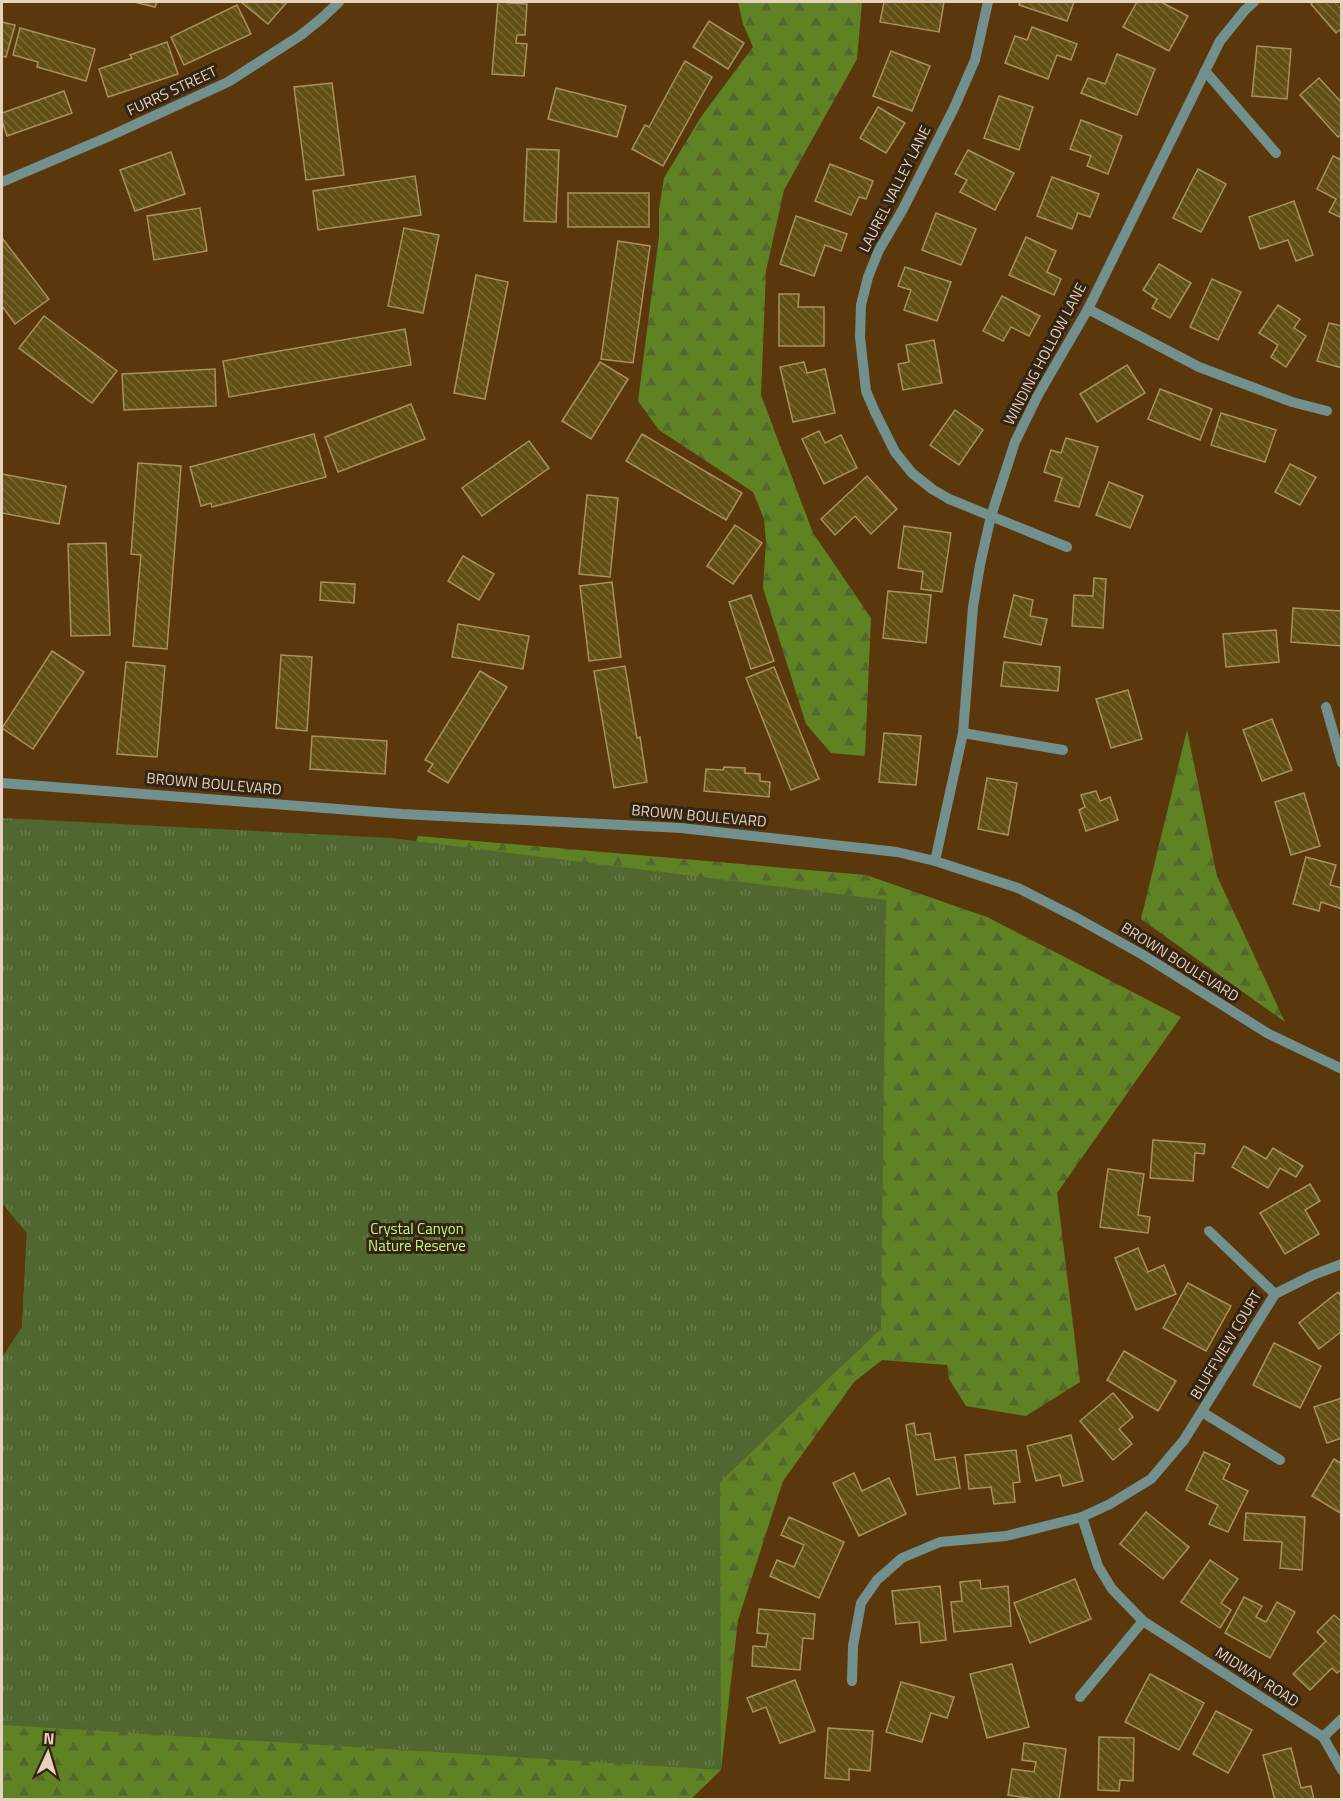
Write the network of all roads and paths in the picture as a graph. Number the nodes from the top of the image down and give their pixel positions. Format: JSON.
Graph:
{"nodes":[{"id":1,"x":339,"y":2,"type":"edge"},
{"id":2,"x":988,"y":2,"type":"edge"},
{"id":3,"x":1254,"y":2,"type":"edge"},
{"id":4,"x":1205,"y":71,"type":"junction"},
{"id":5,"x":1276,"y":153,"type":"dead end"},
{"id":6,"x":2,"y":182,"type":"edge"},
{"id":7,"x":1088,"y":309,"type":"junction"},
{"id":8,"x":1327,"y":411,"type":"dead end"},
{"id":9,"x":991,"y":516,"type":"junction"},
{"id":10,"x":1067,"y":547,"type":"dead end"},
{"id":11,"x":1326,"y":707,"type":"dead end"},
{"id":12,"x":963,"y":734,"type":"junction"},
{"id":13,"x":1063,"y":750,"type":"dead end"},
{"id":14,"x":1341,"y":763,"type":"edge"},
{"id":15,"x":2,"y":783,"type":"edge"},
{"id":16,"x":935,"y":861,"type":"junction"},
{"id":17,"x":1341,"y":1069,"type":"edge"},
{"id":18,"x":1209,"y":1231,"type":"dead end"},
{"id":19,"x":1341,"y":1264,"type":"edge"},
{"id":20,"x":1275,"y":1294,"type":"junction"},
{"id":21,"x":1202,"y":1412,"type":"junction"},
{"id":22,"x":1280,"y":1460,"type":"dead end"},
{"id":23,"x":1082,"y":1517,"type":"junction"},
{"id":24,"x":1143,"y":1621,"type":"junction"},
{"id":25,"x":852,"y":1681,"type":"dead end"},
{"id":26,"x":1080,"y":1697,"type":"dead end"},
{"id":27,"x":1341,"y":1719,"type":"edge"},
{"id":28,"x":1323,"y":1737,"type":"junction"},
{"id":29,"x":1341,"y":1770,"type":"edge"}],
"edges":[{"from":1,"to":6,"type":"street","name":"FURRS STREET"},
{"from":2,"to":9,"type":"street","name":"LAUREL VALLEY LANE"},
{"from":3,"to":4,"type":"street","name":"WINDING HOLLOW LANE"},
{"from":4,"to":5,"type":"street"},
{"from":4,"to":7,"type":"street","name":"WINDING HOLLOW LANE"},
{"from":7,"to":8,"type":"street"},
{"from":7,"to":9,"type":"street","name":"WINDING HOLLOW LANE"},
{"from":9,"to":10,"type":"street","name":"LAUREL VALLEY LANE"},
{"from":9,"to":12,"type":"street","name":"WINDING HOLLOW LANE"},
{"from":11,"to":14,"type":"street"},
{"from":12,"to":13,"type":"street"},
{"from":12,"to":16,"type":"street","name":"WINDING HOLLOW LANE"},
{"from":15,"to":16,"type":"street","name":"BROWN BOULEVARD"},
{"from":16,"to":17,"type":"street","name":"BROWN BOULEVARD"},
{"from":18,"to":20,"type":"street","name":"BLUFFVIEW COURT"},
{"from":19,"to":20,"type":"street","name":"BLUFFVIEW COURT"},
{"from":20,"to":21,"type":"street","name":"BLUFFVIEW COURT"},
{"from":21,"to":22,"type":"street","name":"BLUFFVIEW COURT"},
{"from":21,"to":23,"type":"street","name":"BLUFFVIEW COURT"},
{"from":23,"to":24,"type":"street","name":"MIDWAY ROAD"},
{"from":23,"to":25,"type":"street","name":"BLUFFVIEW COURT"},
{"from":24,"to":26,"type":"street"},
{"from":24,"to":28,"type":"street","name":"MIDWAY ROAD"},
{"from":27,"to":28,"type":"street"},
{"from":28,"to":29,"type":"street","name":"MIDWAY ROAD"}]}
